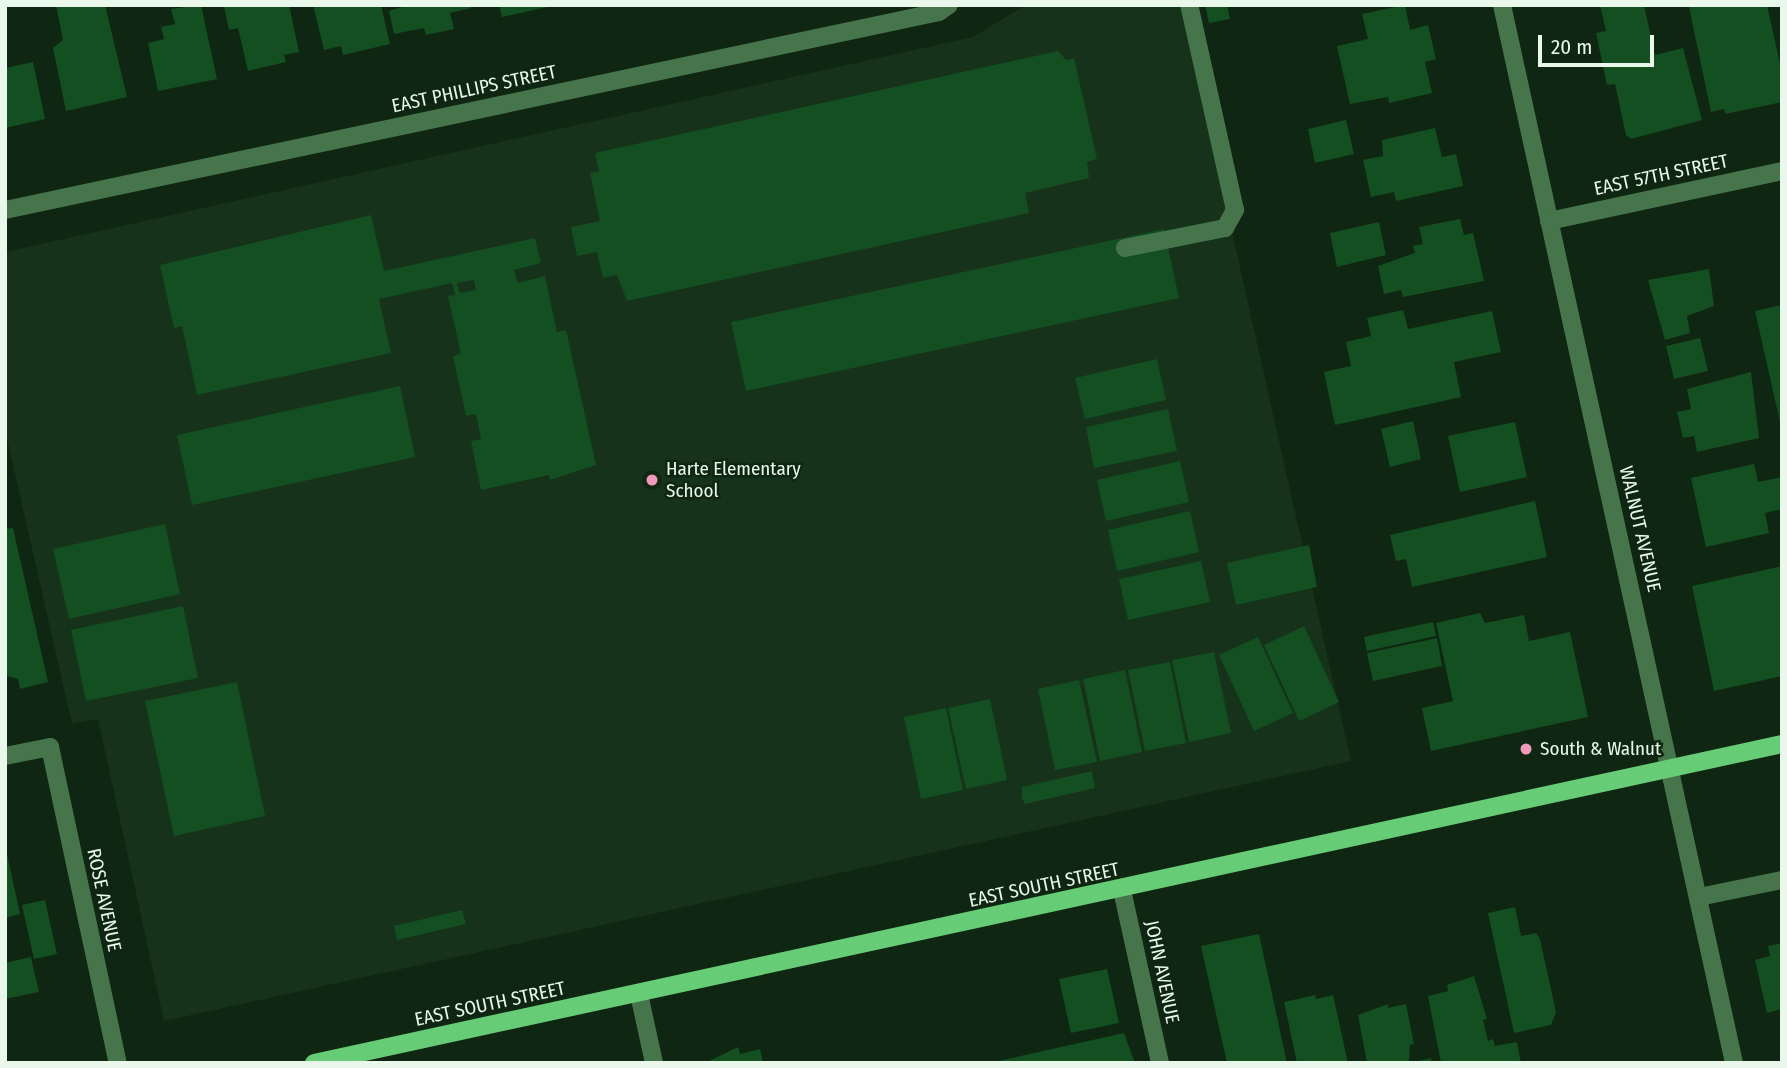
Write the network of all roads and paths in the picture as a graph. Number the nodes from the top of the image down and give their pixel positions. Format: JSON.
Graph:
{"nodes":[{"id":1,"x":949,"y":5,"type":"edge"},
{"id":2,"x":1189,"y":5,"type":"edge"},
{"id":3,"x":1502,"y":5,"type":"edge"},
{"id":4,"x":1782,"y":171,"type":"edge"},
{"id":5,"x":5,"y":210,"type":"edge"},
{"id":6,"x":1549,"y":221,"type":"junction"},
{"id":7,"x":1125,"y":248,"type":"dead end"},
{"id":8,"x":1782,"y":744,"type":"edge"},
{"id":9,"x":5,"y":756,"type":"edge"},
{"id":10,"x":1672,"y":770,"type":"junction"},
{"id":11,"x":1782,"y":880,"type":"edge"},
{"id":12,"x":1122,"y":890,"type":"junction"},
{"id":13,"x":1699,"y":897,"type":"junction"},
{"id":14,"x":639,"y":994,"type":"junction"},
{"id":15,"x":118,"y":1063,"type":"edge"},
{"id":16,"x":314,"y":1063,"type":"edge"},
{"id":17,"x":654,"y":1063,"type":"edge"},
{"id":18,"x":1160,"y":1063,"type":"edge"},
{"id":19,"x":1734,"y":1063,"type":"edge"}],
"edges":[{"from":1,"to":5,"type":"street","name":"EAST PHILLIPS STREET"},
{"from":2,"to":7,"type":"street"},
{"from":3,"to":6,"type":"street","name":"WALNUT AVENUE"},
{"from":4,"to":6,"type":"street","name":"EAST 57TH STREET"},
{"from":6,"to":10,"type":"street","name":"WALNUT AVENUE"},
{"from":8,"to":10,"type":"main road","name":"EAST SOUTH STREET"},
{"from":9,"to":15,"type":"street","name":"ROSE AVENUE"},
{"from":10,"to":12,"type":"main road","name":"EAST SOUTH STREET"},
{"from":10,"to":13,"type":"street","name":"WALNUT AVENUE"},
{"from":11,"to":13,"type":"street"},
{"from":12,"to":14,"type":"main road","name":"EAST SOUTH STREET"},
{"from":12,"to":18,"type":"street","name":"JOHN AVENUE"},
{"from":13,"to":19,"type":"street","name":"WALNUT AVENUE"},
{"from":14,"to":16,"type":"main road","name":"EAST SOUTH STREET"},
{"from":14,"to":17,"type":"street"}]}
